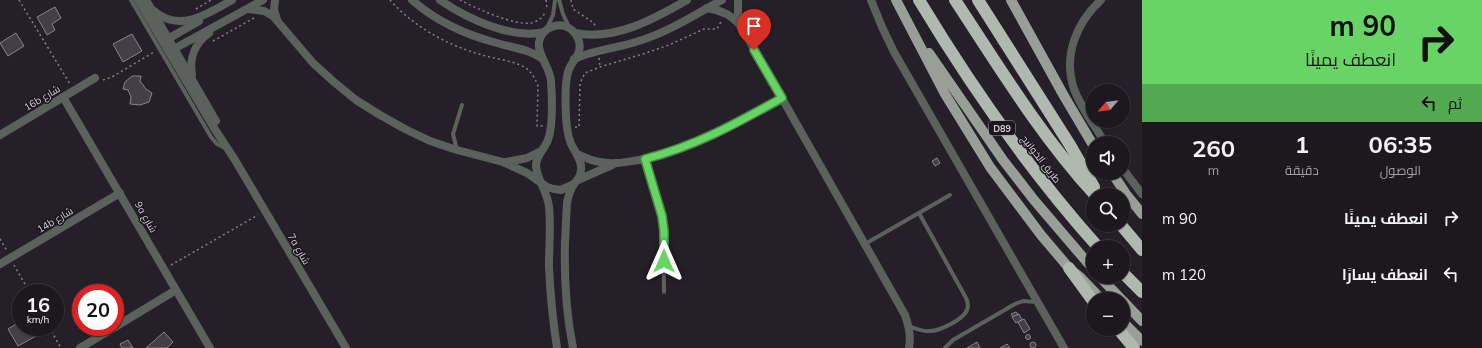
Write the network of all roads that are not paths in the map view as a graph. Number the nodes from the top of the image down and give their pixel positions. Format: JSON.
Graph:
{"nodes":[{"id":1,"x":131,"y":0,"type":"edge"},
{"id":2,"x":138,"y":0,"type":"edge"},
{"id":3,"x":146,"y":0,"type":"edge"},
{"id":4,"x":232,"y":0,"type":"edge"},
{"id":5,"x":263,"y":0,"type":"edge"},
{"id":6,"x":275,"y":0,"type":"edge"},
{"id":7,"x":412,"y":0,"type":"edge"},
{"id":8,"x":440,"y":0,"type":"edge"},
{"id":9,"x":555,"y":0,"type":"edge"},
{"id":10,"x":559,"y":0,"type":"edge"},
{"id":11,"x":687,"y":0,"type":"edge"},
{"id":12,"x":722,"y":0,"type":"edge"},
{"id":13,"x":738,"y":0,"type":"edge"},
{"id":14,"x":871,"y":0,"type":"edge"},
{"id":15,"x":896,"y":0,"type":"edge"},
{"id":16,"x":919,"y":0,"type":"edge"},
{"id":17,"x":955,"y":0,"type":"edge"},
{"id":18,"x":978,"y":0,"type":"edge"},
{"id":19,"x":1011,"y":0,"type":"edge"},
{"id":20,"x":1101,"y":0,"type":"edge"},
{"id":21,"x":151,"y":8,"type":"junction"},
{"id":22,"x":707,"y":8,"type":"junction"},
{"id":23,"x":248,"y":9,"type":"junction"},
{"id":24,"x":214,"y":10,"type":"junction"},
{"id":25,"x":906,"y":18,"type":"junction"},
{"id":26,"x":277,"y":20,"type":"junction"},
{"id":27,"x":220,"y":24,"type":"junction"},
{"id":28,"x":741,"y":26,"type":"junction"},
{"id":29,"x":545,"y":31,"type":"junction"},
{"id":30,"x":573,"y":31,"type":"junction"},
{"id":31,"x":166,"y":40,"type":"junction"},
{"id":32,"x":172,"y":50,"type":"junction"},
{"id":33,"x":544,"y":59,"type":"junction"},
{"id":34,"x":574,"y":60,"type":"junction"},
{"id":35,"x":95,"y":78,"type":"road end"},
{"id":36,"x":193,"y":80,"type":"junction"},
{"id":37,"x":63,"y":97,"type":"junction"},
{"id":38,"x":782,"y":98,"type":"junction"},
{"id":39,"x":462,"y":105,"type":"dead end"},
{"id":40,"x":0,"y":135,"type":"edge"},
{"id":41,"x":1088,"y":136,"type":"edge"},
{"id":42,"x":1101,"y":136,"type":"edge"},
{"id":43,"x":228,"y":149,"type":"junction"},
{"id":44,"x":457,"y":150,"type":"junction"},
{"id":45,"x":542,"y":152,"type":"junction"},
{"id":46,"x":577,"y":154,"type":"junction"},
{"id":47,"x":645,"y":159,"type":"junction"},
{"id":48,"x":235,"y":160,"type":"junction"},
{"id":49,"x":503,"y":162,"type":"junction"},
{"id":50,"x":616,"y":164,"type":"junction"},
{"id":51,"x":1130,"y":178,"type":"edge"},
{"id":52,"x":1117,"y":180,"type":"edge"},
{"id":53,"x":576,"y":182,"type":"junction"},
{"id":54,"x":542,"y":183,"type":"junction"},
{"id":55,"x":1089,"y":188,"type":"edge"},
{"id":56,"x":1095,"y":188,"type":"edge"},
{"id":57,"x":120,"y":193,"type":"junction"},
{"id":58,"x":1142,"y":194,"type":"edge"},
{"id":59,"x":950,"y":195,"type":"dead end"},
{"id":60,"x":919,"y":213,"type":"junction"},
{"id":61,"x":1142,"y":214,"type":"edge"},
{"id":62,"x":1127,"y":232,"type":"edge"},
{"id":63,"x":1092,"y":240,"type":"edge"},
{"id":64,"x":865,"y":244,"type":"junction"},
{"id":65,"x":1142,"y":250,"type":"edge"},
{"id":66,"x":1086,"y":261,"type":"edge"},
{"id":67,"x":0,"y":264,"type":"edge"},
{"id":68,"x":1069,"y":268,"type":"junction"},
{"id":69,"x":1130,"y":280,"type":"edge"},
{"id":70,"x":1107,"y":284,"type":"edge"},
{"id":71,"x":176,"y":290,"type":"junction"},
{"id":72,"x":664,"y":292,"type":"dead end"},
{"id":73,"x":1086,"y":292,"type":"edge"},
{"id":74,"x":1094,"y":292,"type":"edge"},
{"id":75,"x":1114,"y":292,"type":"edge"},
{"id":76,"x":1142,"y":292,"type":"edge"},
{"id":77,"x":1037,"y":302,"type":"junction"},
{"id":78,"x":1130,"y":308,"type":"edge"},
{"id":79,"x":1142,"y":321,"type":"edge"},
{"id":80,"x":124,"y":322,"type":"edge"},
{"id":81,"x":909,"y":326,"type":"junction"},
{"id":82,"x":1130,"y":329,"type":"edge"},
{"id":83,"x":100,"y":336,"type":"edge"},
{"id":84,"x":1124,"y":336,"type":"edge"},
{"id":85,"x":1142,"y":341,"type":"edge"},
{"id":86,"x":80,"y":348,"type":"edge"},
{"id":87,"x":210,"y":348,"type":"edge"},
{"id":88,"x":346,"y":348,"type":"edge"},
{"id":89,"x":557,"y":348,"type":"edge"},
{"id":90,"x":573,"y":348,"type":"edge"},
{"id":91,"x":909,"y":348,"type":"edge"},
{"id":92,"x":945,"y":348,"type":"edge"},
{"id":93,"x":1064,"y":348,"type":"edge"},
{"id":94,"x":1134,"y":348,"type":"edge"}],
"edges":[{"from":1,"to":43,"type":"lane"},
{"from":2,"to":31,"type":"street","name":"7a شارع"},
{"from":3,"to":21,"type":"street","name":"7a شارع"},
{"from":4,"to":24,"type":"street"},
{"from":5,"to":23,"type":"street"},
{"from":6,"to":26,"type":"street"},
{"from":7,"to":33,"type":"street"},
{"from":8,"to":29,"type":"street"},
{"from":9,"to":29,"type":"lane"},
{"from":10,"to":30,"type":"lane"},
{"from":11,"to":30,"type":"street"},
{"from":12,"to":22,"type":"street"},
{"from":13,"to":28,"type":"street"},
{"from":14,"to":77,"type":"street"},
{"from":15,"to":25,"type":"main road"},
{"from":16,"to":63,"type":"highway","name":"طريق الخوانيج","number":"D89"},
{"from":17,"to":55,"type":"highway","name":"طريق الخوانيج"},
{"from":18,"to":56,"type":"highway"},
{"from":19,"to":41,"type":"main road"},
{"from":20,"to":42,"type":"street"},
{"from":21,"to":24,"type":"street"},
{"from":21,"to":31,"type":"street","name":"7a شارع"},
{"from":22,"to":28,"type":"street"},
{"from":22,"to":34,"type":"street"},
{"from":23,"to":26,"type":"street"},
{"from":23,"to":27,"type":"street"},
{"from":24,"to":31,"type":"street"},
{"from":25,"to":66,"type":"main road"},
{"from":25,"to":68,"type":"main road"},
{"from":26,"to":44,"type":"street"},
{"from":27,"to":32,"type":"street"},
{"from":27,"to":36,"type":"street"},
{"from":28,"to":38,"type":"street"},
{"from":29,"to":30,"type":"street"},
{"from":29,"to":33,"type":"street"},
{"from":30,"to":34,"type":"street"},
{"from":31,"to":32,"type":"street","name":"7a شارع"},
{"from":32,"to":36,"type":"street","name":"7a شارع"},
{"from":32,"to":43,"type":"street","name":"7a شارع"},
{"from":33,"to":45,"type":"street"},
{"from":34,"to":46,"type":"street"},
{"from":35,"to":37,"type":"street","name":"16b شارع"},
{"from":36,"to":48,"type":"street","name":"7a شارع"},
{"from":37,"to":40,"type":"street","name":"16b شارع"},
{"from":37,"to":57,"type":"street","name":"9a شارع"},
{"from":38,"to":47,"type":"street"},
{"from":38,"to":64,"type":"street"},
{"from":39,"to":44,"type":"lane"},
{"from":43,"to":48,"type":"street","name":"7a شارع"},
{"from":44,"to":49,"type":"street"},
{"from":45,"to":49,"type":"street"},
{"from":45,"to":54,"type":"street"},
{"from":46,"to":50,"type":"street"},
{"from":46,"to":53,"type":"street"},
{"from":47,"to":50,"type":"street"},
{"from":47,"to":72,"type":"lane"},
{"from":48,"to":88,"type":"street","name":"7a شارع"},
{"from":49,"to":54,"type":"street"},
{"from":50,"to":53,"type":"street"},
{"from":51,"to":58,"type":"street"},
{"from":52,"to":61,"type":"main road"},
{"from":53,"to":54,"type":"street"},
{"from":53,"to":90,"type":"street"},
{"from":54,"to":89,"type":"street"},
{"from":57,"to":67,"type":"street","name":"14b شارع"},
{"from":57,"to":71,"type":"street","name":"9a شارع"},
{"from":59,"to":60,"type":"lane"},
{"from":60,"to":64,"type":"lane"},
{"from":60,"to":81,"type":"lane"},
{"from":62,"to":65,"type":"highway"},
{"from":64,"to":81,"type":"street"},
{"from":68,"to":73,"type":"highway"},
{"from":68,"to":74,"type":"main road"},
{"from":69,"to":76,"type":"highway"},
{"from":70,"to":75,"type":"main road"},
{"from":71,"to":80,"type":"street"},
{"from":71,"to":87,"type":"street","name":"9a شارع"},
{"from":77,"to":92,"type":"lane"},
{"from":77,"to":93,"type":"street"},
{"from":78,"to":79,"type":"main road"},
{"from":81,"to":91,"type":"street"},
{"from":82,"to":85,"type":"main road"},
{"from":83,"to":86,"type":"street"},
{"from":84,"to":94,"type":"highway"}]}
